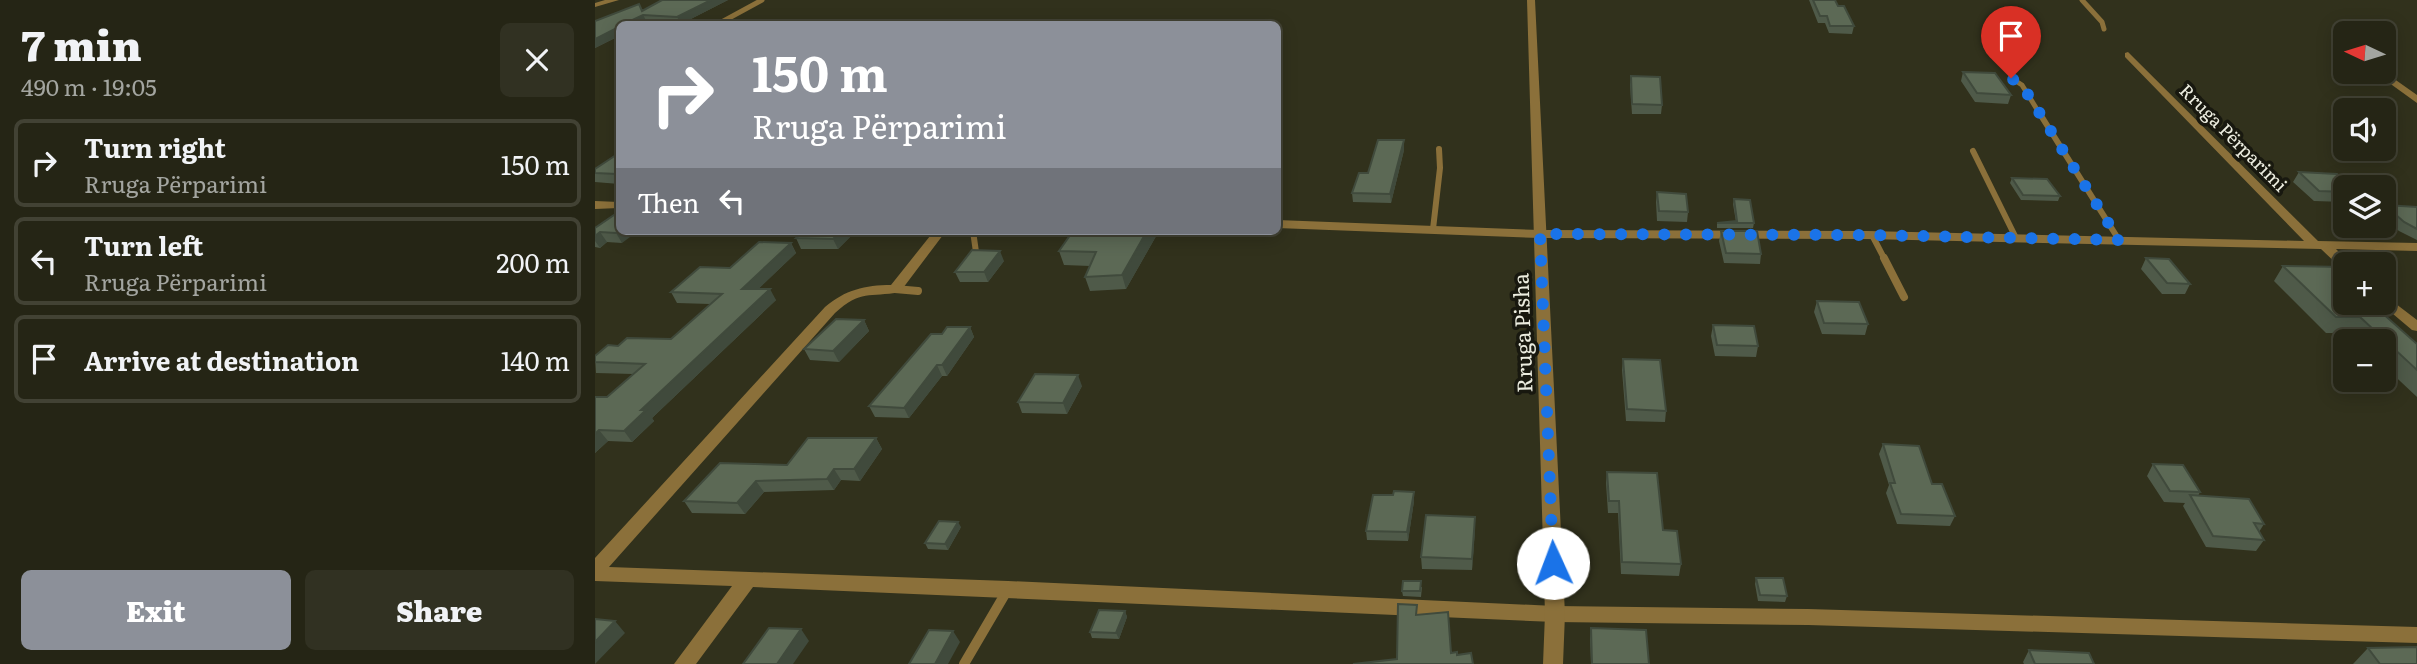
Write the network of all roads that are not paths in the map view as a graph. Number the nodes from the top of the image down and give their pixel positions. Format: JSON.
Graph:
{"nodes":[{"id":1,"x":615,"y":0,"type":"edge"},
{"id":2,"x":761,"y":0,"type":"edge"},
{"id":3,"x":1531,"y":0,"type":"edge"},
{"id":4,"x":2082,"y":0,"type":"edge"},
{"id":5,"x":595,"y":5,"type":"edge"},
{"id":6,"x":723,"y":21,"type":"edge"},
{"id":7,"x":2103,"y":29,"type":"dead end"},
{"id":8,"x":2129,"y":55,"type":"dead end"},
{"id":9,"x":2011,"y":78,"type":"dead end"},
{"id":10,"x":2395,"y":84,"type":"edge"},
{"id":11,"x":2417,"y":100,"type":"edge"},
{"id":12,"x":1439,"y":149,"type":"dead end"},
{"id":13,"x":1973,"y":151,"type":"dead end"},
{"id":14,"x":595,"y":205,"type":"edge"},
{"id":15,"x":616,"y":205,"type":"edge"},
{"id":16,"x":1281,"y":224,"type":"edge"},
{"id":17,"x":1433,"y":229,"type":"junction"},
{"id":18,"x":1540,"y":234,"type":"junction"},
{"id":19,"x":937,"y":235,"type":"edge"},
{"id":20,"x":974,"y":235,"type":"edge"},
{"id":21,"x":1872,"y":235,"type":"junction"},
{"id":22,"x":2015,"y":238,"type":"junction"},
{"id":23,"x":2119,"y":240,"type":"junction"},
{"id":24,"x":2318,"y":244,"type":"junction"},
{"id":25,"x":2417,"y":247,"type":"edge"},
{"id":26,"x":976,"y":252,"type":"edge"},
{"id":27,"x":2333,"y":255,"type":"edge"},
{"id":28,"x":895,"y":289,"type":"junction"},
{"id":29,"x":918,"y":291,"type":"dead end"},
{"id":30,"x":1904,"y":297,"type":"dead end"},
{"id":31,"x":2396,"y":309,"type":"edge"},
{"id":32,"x":2417,"y":327,"type":"edge"},
{"id":33,"x":595,"y":572,"type":"edge"},
{"id":34,"x":748,"y":580,"type":"junction"},
{"id":35,"x":1008,"y":589,"type":"junction"},
{"id":36,"x":1555,"y":614,"type":"junction"},
{"id":37,"x":2417,"y":635,"type":"edge"},
{"id":38,"x":684,"y":664,"type":"edge"},
{"id":39,"x":964,"y":664,"type":"edge"},
{"id":40,"x":1553,"y":664,"type":"edge"}],
"edges":[{"from":1,"to":5,"type":"street"},
{"from":2,"to":6,"type":"lane"},
{"from":3,"to":18,"type":"street","name":"Rruga Pisha"},
{"from":4,"to":7,"type":"lane"},
{"from":8,"to":24,"type":"street","name":"Rruga Përparimi"},
{"from":9,"to":23,"type":"lane"},
{"from":10,"to":11,"type":"street"},
{"from":12,"to":17,"type":"lane"},
{"from":13,"to":22,"type":"lane"},
{"from":14,"to":15,"type":"street"},
{"from":16,"to":17,"type":"street"},
{"from":17,"to":18,"type":"street"},
{"from":18,"to":21,"type":"street"},
{"from":18,"to":36,"type":"street","name":"Rruga Pisha"},
{"from":19,"to":28,"type":"street"},
{"from":20,"to":26,"type":"lane"},
{"from":21,"to":22,"type":"street"},
{"from":21,"to":30,"type":"lane"},
{"from":22,"to":23,"type":"street"},
{"from":23,"to":24,"type":"street"},
{"from":24,"to":25,"type":"street"},
{"from":24,"to":27,"type":"street","name":"Rruga Përparimi"},
{"from":28,"to":29,"type":"lane"},
{"from":28,"to":33,"type":"street"},
{"from":31,"to":32,"type":"street"},
{"from":33,"to":34,"type":"street"},
{"from":34,"to":35,"type":"street"},
{"from":34,"to":38,"type":"street"},
{"from":35,"to":36,"type":"street"},
{"from":35,"to":39,"type":"lane"},
{"from":36,"to":37,"type":"street"},
{"from":36,"to":40,"type":"street","name":"Rruga Pisha"}]}
